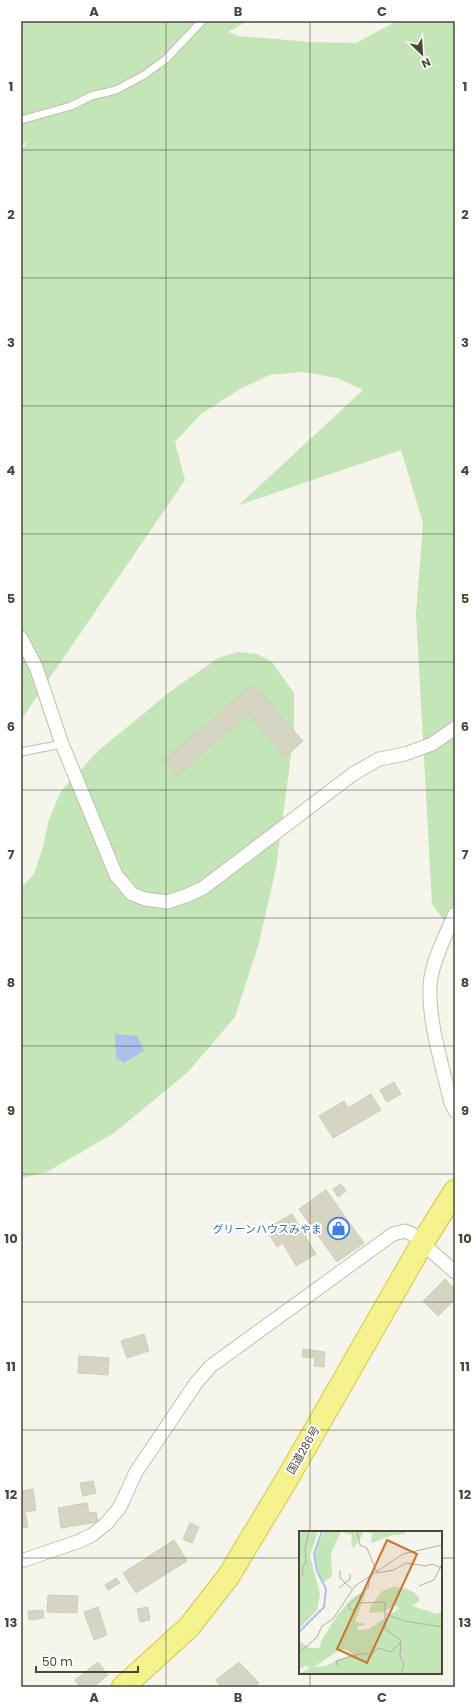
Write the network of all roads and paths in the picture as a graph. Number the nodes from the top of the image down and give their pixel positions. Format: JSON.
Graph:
{"nodes":[{"id":1,"x":202,"y":21,"type":"edge"},
{"id":2,"x":21,"y":120,"type":"edge"},
{"id":3,"x":21,"y":638,"type":"edge"},
{"id":4,"x":455,"y":728,"type":"edge"},
{"id":5,"x":62,"y":744,"type":"junction"},
{"id":6,"x":21,"y":752,"type":"edge"},
{"id":7,"x":455,"y":914,"type":"edge"},
{"id":8,"x":455,"y":1111,"type":"edge"},
{"id":9,"x":455,"y":1191,"type":"edge"},
{"id":10,"x":423,"y":1242,"type":"junction"},
{"id":11,"x":455,"y":1272,"type":"edge"},
{"id":12,"x":21,"y":1561,"type":"edge"},
{"id":13,"x":123,"y":1687,"type":"edge"}],
"edges":[{"from":1,"to":2,"type":"lane"},
{"from":3,"to":5,"type":"street"},
{"from":4,"to":5,"type":"street"},
{"from":5,"to":6,"type":"lane"},
{"from":7,"to":8,"type":"street"},
{"from":9,"to":10,"type":"highway","name":"国道286号"},
{"from":10,"to":11,"type":"street"},
{"from":10,"to":12,"type":"street"},
{"from":10,"to":13,"type":"highway","name":"国道286号"}]}
